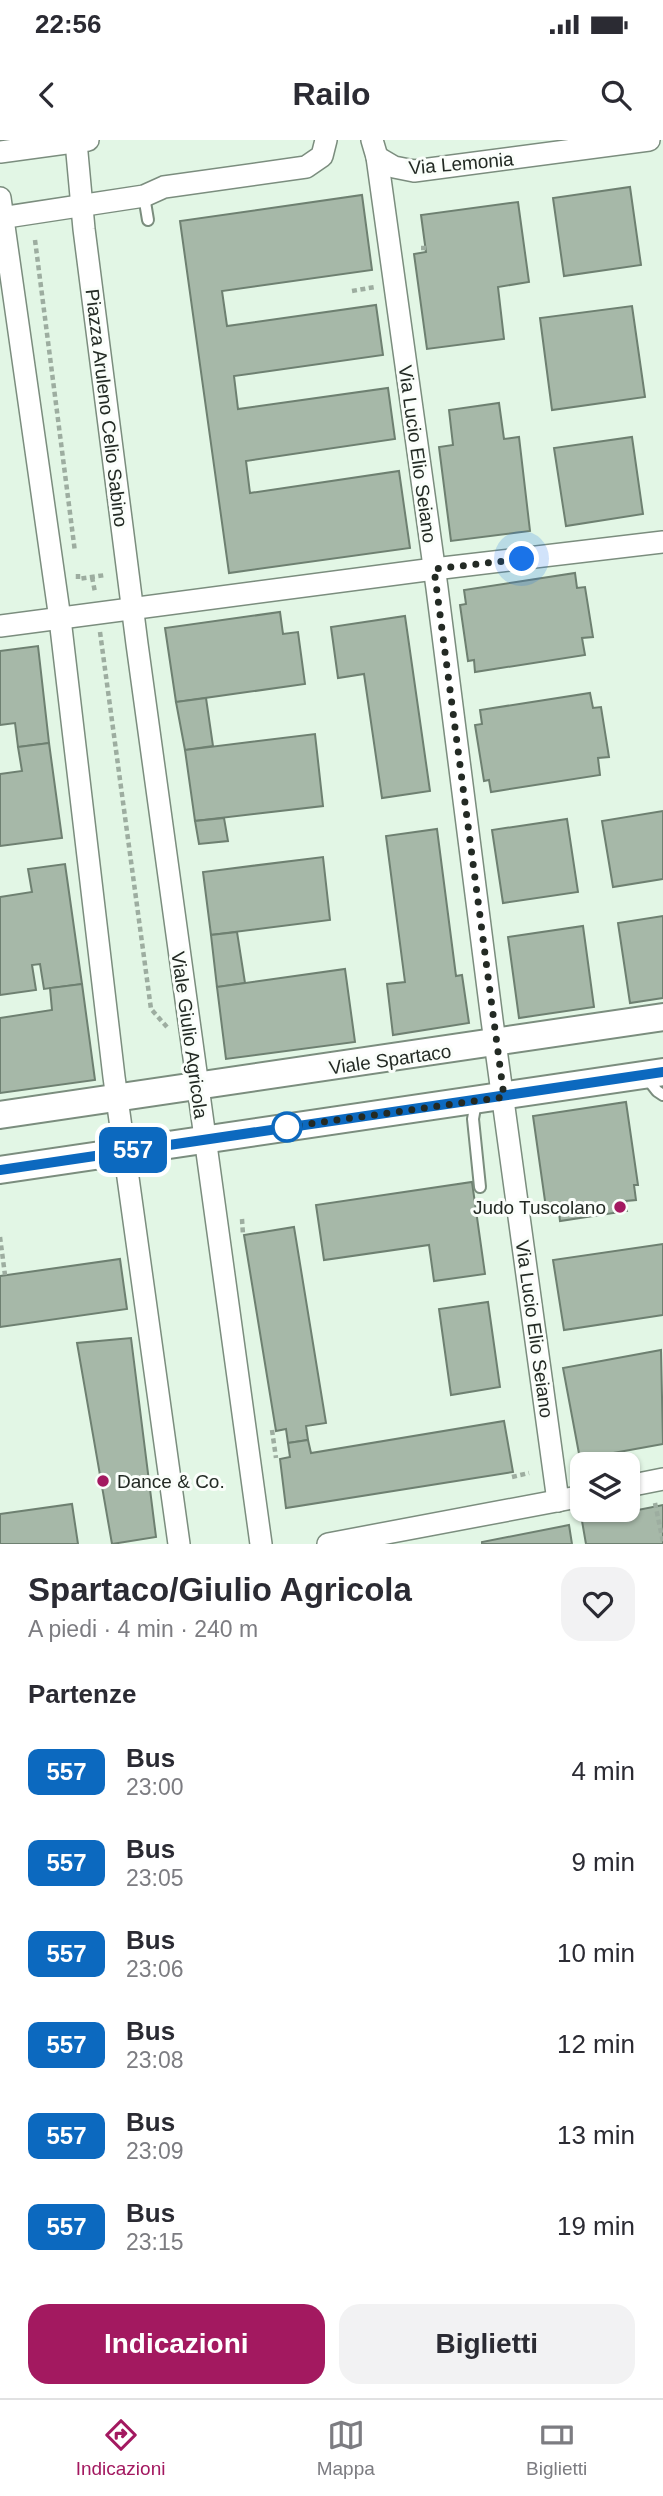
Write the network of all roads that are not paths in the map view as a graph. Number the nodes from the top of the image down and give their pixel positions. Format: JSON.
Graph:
{"nodes":[{"id":1,"x":326,"y":140,"type":"edge"},
{"id":2,"x":649,"y":140,"type":"edge"},
{"id":3,"x":82,"y":141,"type":"edge"},
{"id":4,"x":374,"y":149,"type":"edge"},
{"id":5,"x":0,"y":152,"type":"edge"},
{"id":6,"x":144,"y":196,"type":"junction"},
{"id":7,"x":83,"y":206,"type":"junction"},
{"id":8,"x":1,"y":212,"type":"edge"},
{"id":9,"x":148,"y":220,"type":"dead end"},
{"id":10,"x":663,"y":542,"type":"edge"},
{"id":11,"x":434,"y":569,"type":"junction"},
{"id":12,"x":132,"y":610,"type":"junction"},
{"id":13,"x":60,"y":619,"type":"junction"},
{"id":14,"x":0,"y":626,"type":"edge"},
{"id":15,"x":663,"y":1017,"type":"edge"},
{"id":16,"x":496,"y":1043,"type":"junction"},
{"id":17,"x":654,"y":1074,"type":"edge"},
{"id":18,"x":197,"y":1086,"type":"junction"},
{"id":19,"x":663,"y":1095,"type":"edge"},
{"id":20,"x":504,"y":1097,"type":"junction"},
{"id":21,"x":117,"y":1099,"type":"junction"},
{"id":22,"x":476,"y":1101,"type":"junction"},
{"id":23,"x":0,"y":1115,"type":"edge"},
{"id":24,"x":205,"y":1139,"type":"junction"},
{"id":25,"x":125,"y":1151,"type":"junction"},
{"id":26,"x":0,"y":1170,"type":"edge"},
{"id":27,"x":480,"y":1186,"type":"dead end"},
{"id":28,"x":663,"y":1479,"type":"edge"},
{"id":29,"x":640,"y":1484,"type":"edge"},
{"id":30,"x":570,"y":1499,"type":"edge"},
{"id":31,"x":558,"y":1501,"type":"junction"},
{"id":32,"x":179,"y":1544,"type":"edge"},
{"id":33,"x":261,"y":1544,"type":"edge"},
{"id":34,"x":328,"y":1544,"type":"edge"}],
"edges":[{"from":1,"to":6,"type":"street"},
{"from":2,"to":4,"type":"street","name":"Via Lemonia"},
{"from":3,"to":5,"type":"street","name":"Piazza Aruleno Celio Sabino"},
{"from":3,"to":7,"type":"street","name":"Piazza Aruleno Celio Sabino"},
{"from":4,"to":11,"type":"street","name":"Via Lucio Elio Seiano"},
{"from":6,"to":7,"type":"street"},
{"from":6,"to":9,"type":"lane"},
{"from":7,"to":8,"type":"street"},
{"from":7,"to":12,"type":"street","name":"Piazza Aruleno Celio Sabino"},
{"from":8,"to":13,"type":"street"},
{"from":10,"to":11,"type":"street"},
{"from":11,"to":12,"type":"street"},
{"from":11,"to":16,"type":"street","name":"Via Lucio Elio Seiano"},
{"from":12,"to":13,"type":"street"},
{"from":12,"to":18,"type":"street","name":"Viale Giulio Agricola"},
{"from":13,"to":14,"type":"street"},
{"from":13,"to":21,"type":"street"},
{"from":15,"to":16,"type":"street","name":"Viale Spartaco"},
{"from":16,"to":18,"type":"street","name":"Viale Spartaco"},
{"from":16,"to":20,"type":"street","name":"Via Lucio Elio Seiano"},
{"from":17,"to":19,"type":"lane"},
{"from":17,"to":20,"type":"street"},
{"from":18,"to":21,"type":"street","name":"Viale Spartaco"},
{"from":18,"to":24,"type":"street","name":"Viale Giulio Agricola"},
{"from":20,"to":22,"type":"street"},
{"from":20,"to":31,"type":"street","name":"Via Lucio Elio Seiano"},
{"from":21,"to":23,"type":"street","name":"Viale Spartaco"},
{"from":21,"to":25,"type":"street"},
{"from":22,"to":24,"type":"street"},
{"from":22,"to":27,"type":"lane"},
{"from":24,"to":25,"type":"street"},
{"from":24,"to":33,"type":"street","name":"Viale Giulio Agricola"},
{"from":25,"to":26,"type":"street"},
{"from":25,"to":32,"type":"street"},
{"from":28,"to":29,"type":"street"},
{"from":30,"to":31,"type":"street"},
{"from":31,"to":34,"type":"street"}]}
